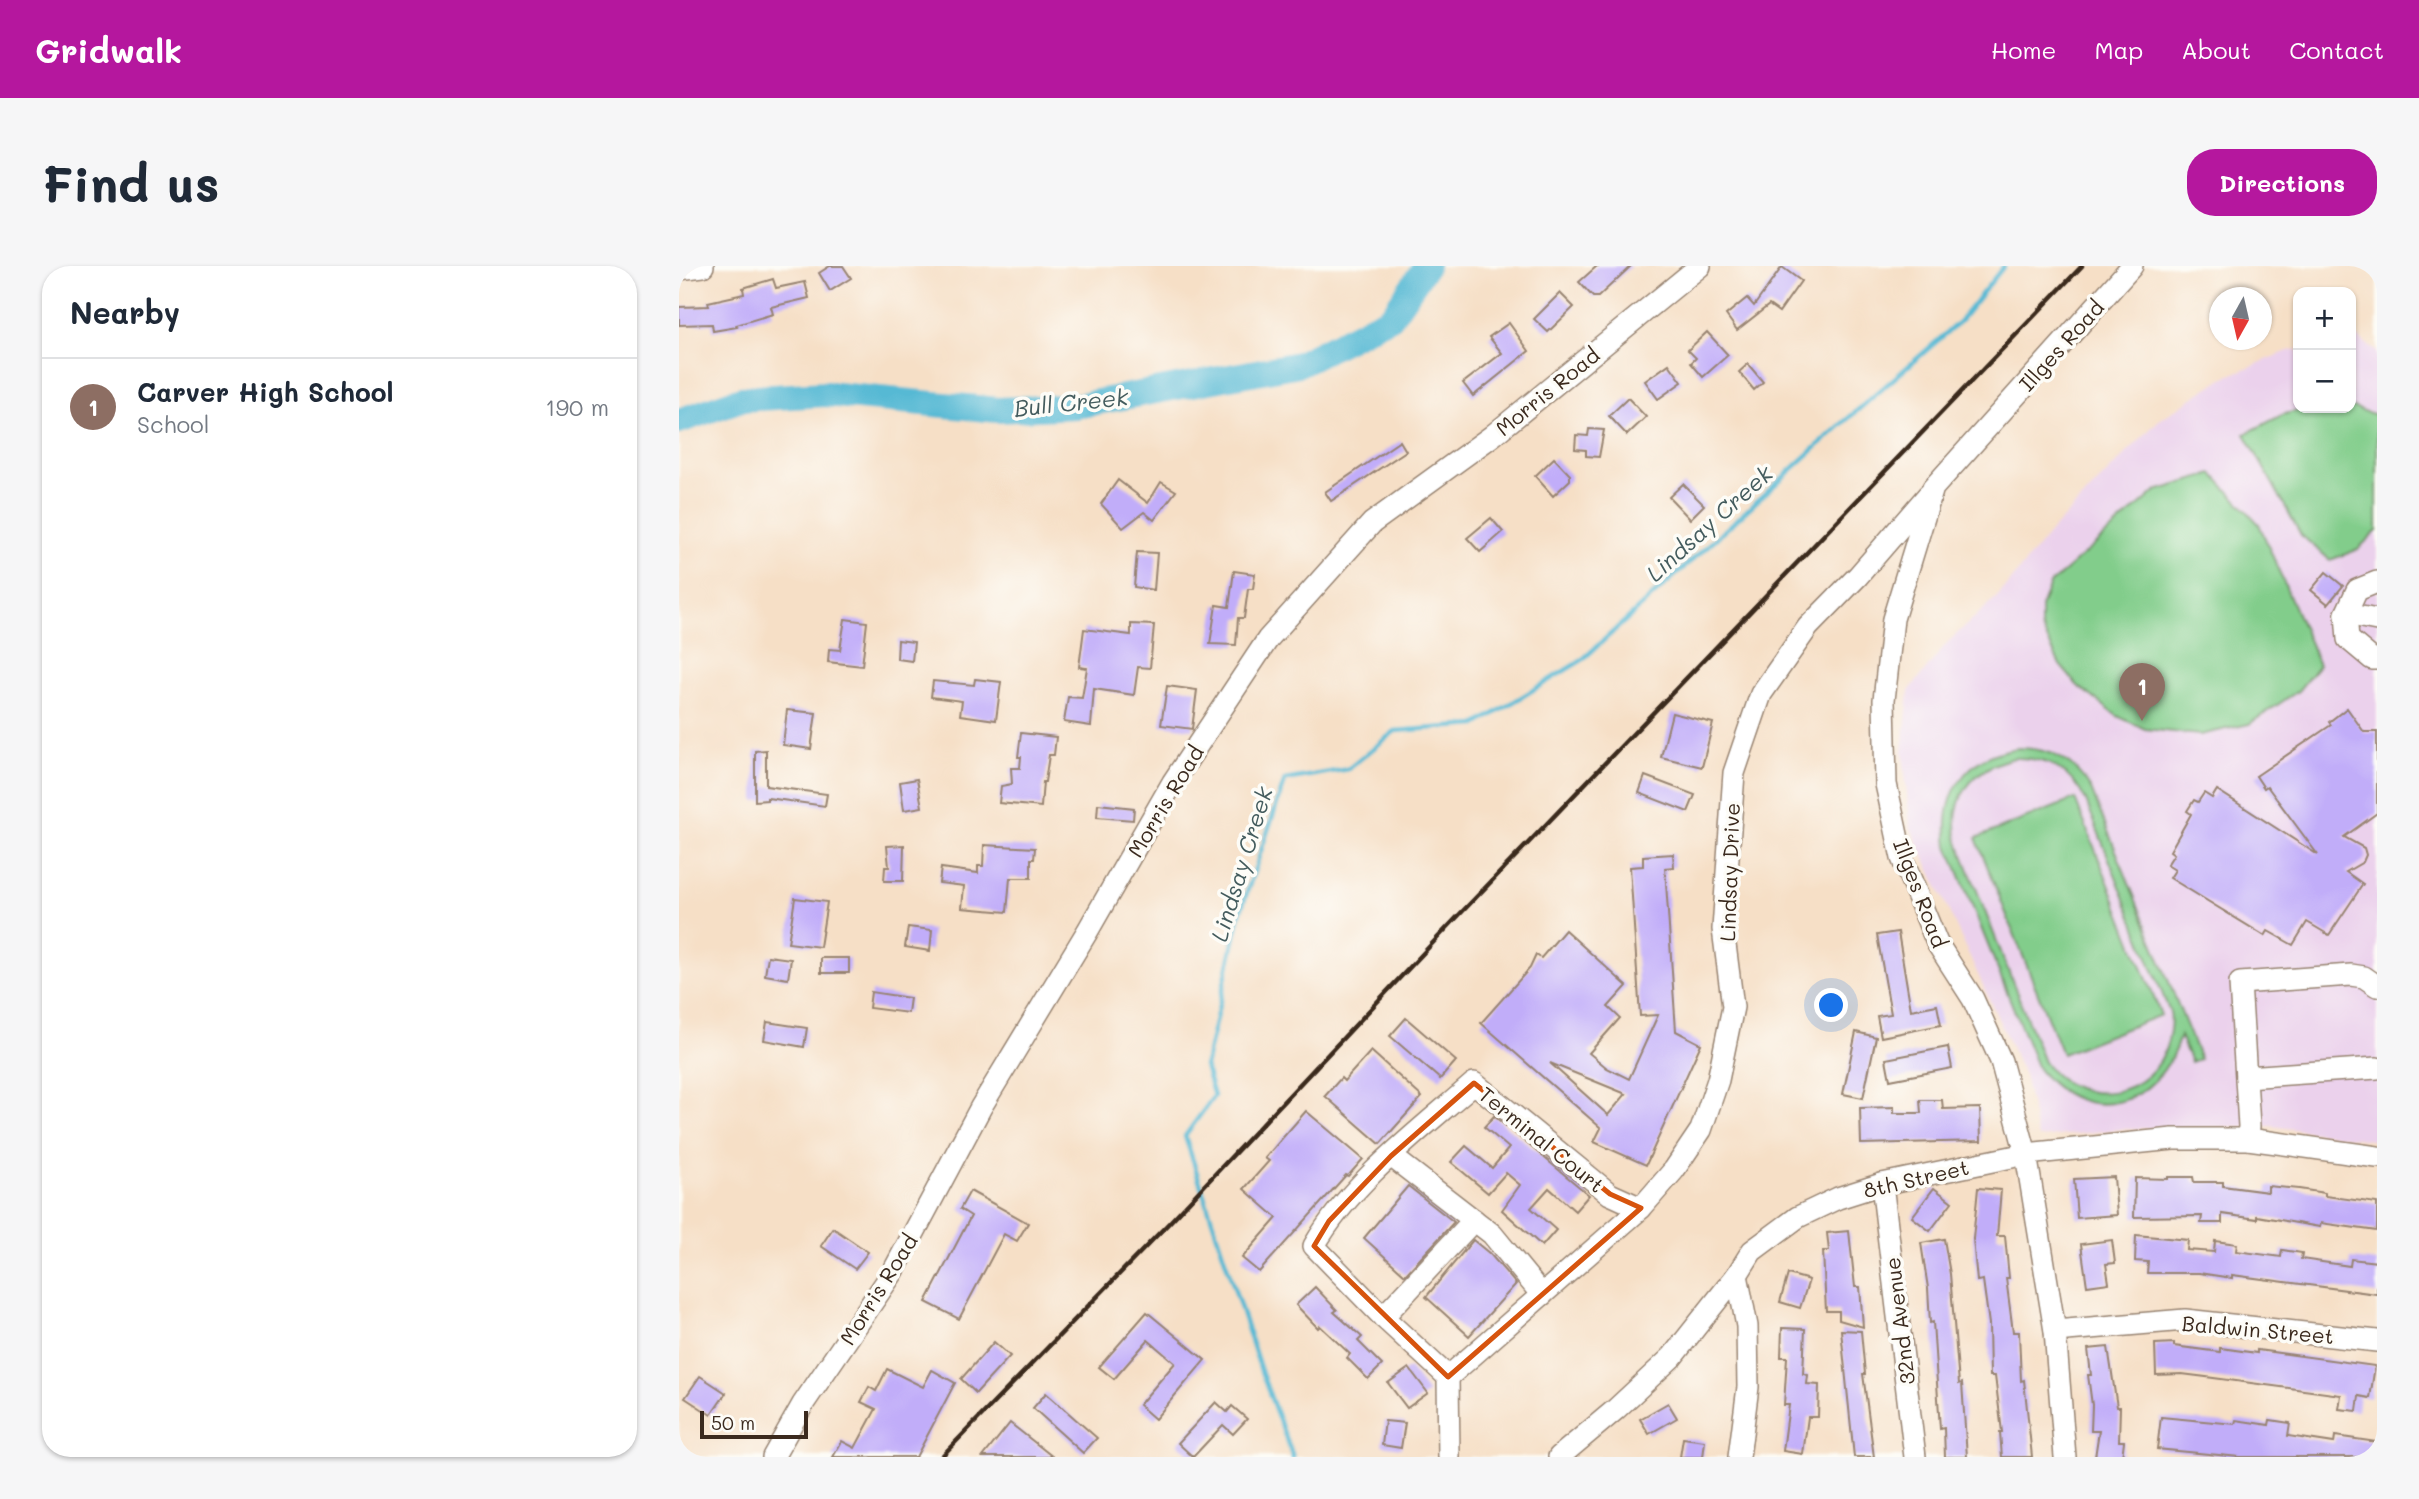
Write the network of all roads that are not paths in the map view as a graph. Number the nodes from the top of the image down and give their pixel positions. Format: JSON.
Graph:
{"nodes":[{"id":1,"x":703,"y":266,"type":"edge"},
{"id":2,"x":1700,"y":266,"type":"edge"},
{"id":3,"x":2132,"y":266,"type":"edge"},
{"id":4,"x":679,"y":269,"type":"edge"},
{"id":5,"x":1933,"y":488,"type":"junction"},
{"id":6,"x":2377,"y":582,"type":"edge"},
{"id":7,"x":2346,"y":614,"type":"junction"},
{"id":8,"x":2377,"y":620,"type":"edge"},
{"id":9,"x":2377,"y":659,"type":"edge"},
{"id":10,"x":2377,"y":986,"type":"edge"},
{"id":11,"x":2377,"y":1068,"type":"edge"},
{"id":12,"x":2246,"y":1077,"type":"junction"},
{"id":13,"x":2248,"y":1139,"type":"junction"},
{"id":14,"x":2026,"y":1154,"type":"junction"},
{"id":15,"x":1391,"y":1156,"type":"junction"},
{"id":16,"x":2377,"y":1157,"type":"edge"},
{"id":17,"x":1882,"y":1184,"type":"junction"},
{"id":18,"x":1641,"y":1208,"type":"junction"},
{"id":19,"x":1474,"y":1220,"type":"junction"},
{"id":20,"x":1737,"y":1275,"type":"junction"},
{"id":21,"x":1542,"y":1295,"type":"junction"},
{"id":22,"x":1383,"y":1317,"type":"junction"},
{"id":23,"x":2055,"y":1331,"type":"junction"},
{"id":24,"x":2377,"y":1341,"type":"edge"},
{"id":25,"x":1447,"y":1377,"type":"junction"},
{"id":26,"x":773,"y":1457,"type":"edge"},
{"id":27,"x":1449,"y":1457,"type":"edge"},
{"id":28,"x":1559,"y":1457,"type":"edge"},
{"id":29,"x":1739,"y":1457,"type":"edge"},
{"id":30,"x":1915,"y":1457,"type":"edge"},
{"id":31,"x":2065,"y":1457,"type":"edge"}],
"edges":[{"from":1,"to":4,"type":"street"},
{"from":2,"to":26,"type":"street","name":"Morris Road"},
{"from":3,"to":5,"type":"street","name":"Illges Road"},
{"from":5,"to":14,"type":"street","name":"Illges Road"},
{"from":5,"to":18,"type":"street","name":"Lindsay Drive"},
{"from":6,"to":7,"type":"street"},
{"from":7,"to":8,"type":"street"},
{"from":7,"to":9,"type":"street"},
{"from":10,"to":12,"type":"street"},
{"from":11,"to":12,"type":"street"},
{"from":12,"to":13,"type":"street"},
{"from":13,"to":14,"type":"street","name":"8th Street"},
{"from":13,"to":16,"type":"street","name":"8th Street"},
{"from":14,"to":17,"type":"street","name":"8th Street"},
{"from":14,"to":23,"type":"street","name":"Illges Road"},
{"from":15,"to":18,"type":"street","name":"Terminal Court"},
{"from":15,"to":19,"type":"street"},
{"from":15,"to":22,"type":"street","name":"Terminal Court"},
{"from":17,"to":20,"type":"street","name":"8th Street"},
{"from":17,"to":30,"type":"street","name":"32nd Avenue"},
{"from":18,"to":21,"type":"street","name":"Lindsay Drive"},
{"from":19,"to":21,"type":"street"},
{"from":19,"to":22,"type":"street"},
{"from":20,"to":28,"type":"street","name":"8th Street"},
{"from":20,"to":29,"type":"street"},
{"from":21,"to":25,"type":"street","name":"Lindsay Drive"},
{"from":22,"to":25,"type":"street"},
{"from":23,"to":24,"type":"street","name":"Baldwin Street"},
{"from":23,"to":31,"type":"street","name":"Illges Road"},
{"from":25,"to":27,"type":"street"}]}
